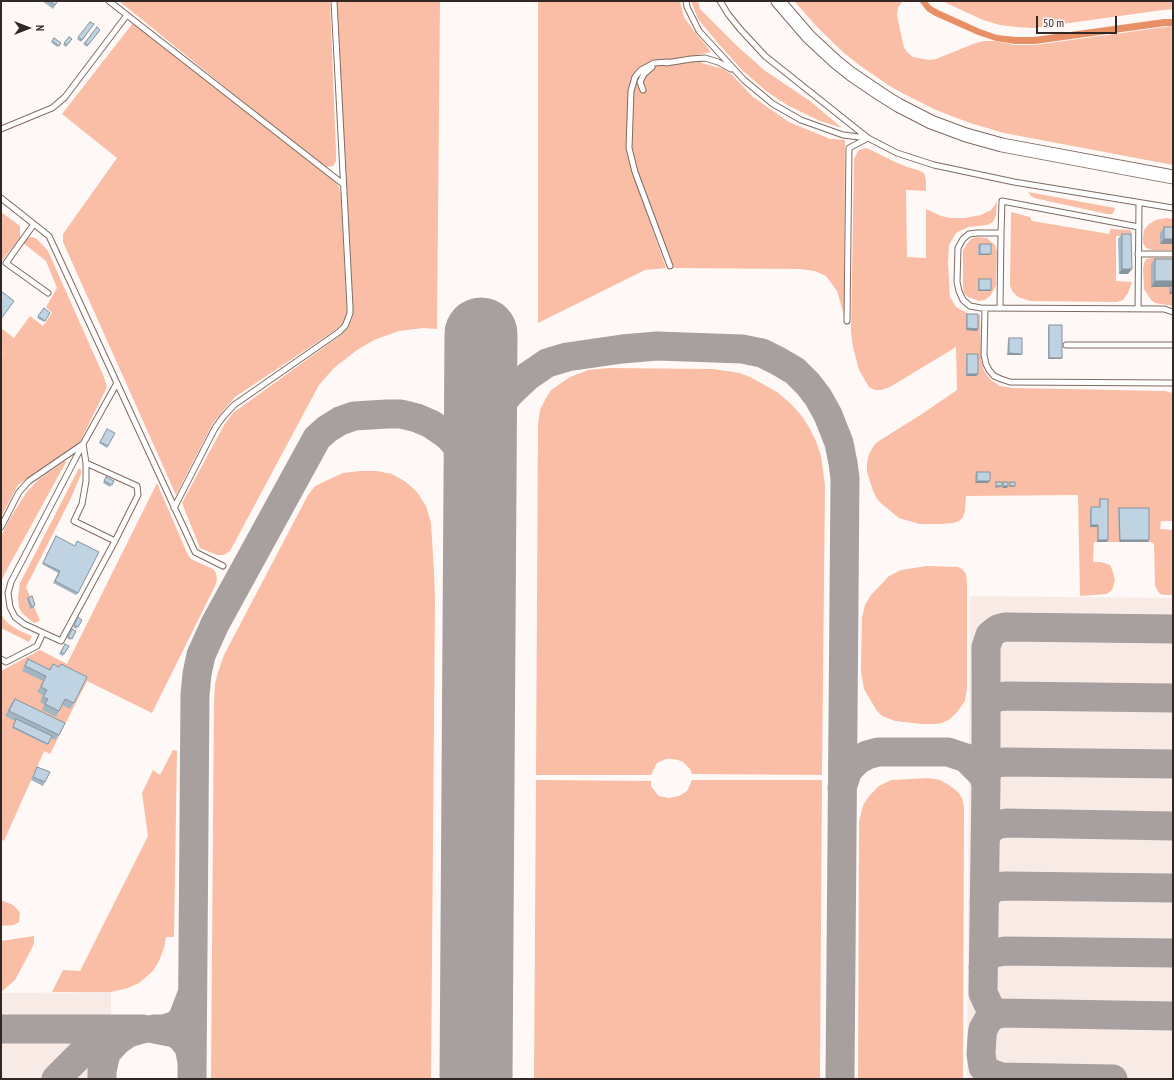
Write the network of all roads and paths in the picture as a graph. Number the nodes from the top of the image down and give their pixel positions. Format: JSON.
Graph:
{"nodes":[{"id":1,"x":109,"y":1,"type":"edge"},
{"id":2,"x":334,"y":1,"type":"edge"},
{"id":3,"x":686,"y":1,"type":"edge"},
{"id":4,"x":720,"y":1,"type":"edge"},
{"id":5,"x":778,"y":1,"type":"edge"},
{"id":6,"x":128,"y":16,"type":"junction"},
{"id":7,"x":668,"y":62,"type":"junction"},
{"id":8,"x":736,"y":71,"type":"junction"},
{"id":9,"x":643,"y":90,"type":"dead end"},
{"id":10,"x":2,"y":128,"type":"edge"},
{"id":11,"x":868,"y":138,"type":"junction"},
{"id":12,"x":1173,"y":177,"type":"edge"},
{"id":13,"x":343,"y":184,"type":"junction"},
{"id":14,"x":1,"y":198,"type":"edge"},
{"id":15,"x":1139,"y":202,"type":"junction"},
{"id":16,"x":1173,"y":208,"type":"edge"},
{"id":17,"x":34,"y":224,"type":"junction"},
{"id":18,"x":1138,"y":227,"type":"junction"},
{"id":19,"x":1001,"y":233,"type":"junction"},
{"id":20,"x":1138,"y":254,"type":"junction"},
{"id":21,"x":1173,"y":254,"type":"edge"},
{"id":22,"x":670,"y":266,"type":"dead end"},
{"id":23,"x":48,"y":293,"type":"dead end"},
{"id":24,"x":985,"y":308,"type":"junction"},
{"id":25,"x":1000,"y":308,"type":"junction"},
{"id":26,"x":1138,"y":309,"type":"junction"},
{"id":27,"x":1173,"y":312,"type":"edge"},
{"id":28,"x":847,"y":321,"type":"dead end"},
{"id":29,"x":1066,"y":345,"type":"dead end"},
{"id":30,"x":1173,"y":345,"type":"edge"},
{"id":31,"x":117,"y":383,"type":"junction"},
{"id":32,"x":1173,"y":383,"type":"edge"},
{"id":33,"x":83,"y":444,"type":"junction"},
{"id":34,"x":86,"y":463,"type":"junction"},
{"id":35,"x":174,"y":508,"type":"junction"},
{"id":36,"x":1,"y":527,"type":"edge"},
{"id":37,"x":115,"y":541,"type":"junction"},
{"id":38,"x":223,"y":566,"type":"dead end"},
{"id":39,"x":43,"y":633,"type":"junction"},
{"id":40,"x":1,"y":659,"type":"edge"}],
"edges":[{"from":1,"to":6,"type":"lane"},
{"from":2,"to":13,"type":"lane"},
{"from":3,"to":8,"type":"lane"},
{"from":4,"to":11,"type":"lane"},
{"from":5,"to":12,"type":"street"},
{"from":6,"to":10,"type":"lane"},
{"from":6,"to":13,"type":"lane"},
{"from":7,"to":8,"type":"lane"},
{"from":7,"to":9,"type":"lane"},
{"from":7,"to":22,"type":"lane"},
{"from":8,"to":11,"type":"lane"},
{"from":11,"to":15,"type":"lane"},
{"from":11,"to":28,"type":"lane"},
{"from":13,"to":35,"type":"lane"},
{"from":14,"to":17,"type":"lane"},
{"from":15,"to":16,"type":"lane"},
{"from":15,"to":18,"type":"lane"},
{"from":17,"to":23,"type":"lane"},
{"from":17,"to":31,"type":"lane"},
{"from":18,"to":19,"type":"lane"},
{"from":18,"to":20,"type":"lane"},
{"from":19,"to":24,"type":"lane"},
{"from":19,"to":25,"type":"lane"},
{"from":20,"to":21,"type":"lane"},
{"from":20,"to":26,"type":"lane"},
{"from":24,"to":25,"type":"lane"},
{"from":24,"to":32,"type":"lane"},
{"from":25,"to":26,"type":"lane"},
{"from":26,"to":27,"type":"lane"},
{"from":29,"to":30,"type":"lane"},
{"from":31,"to":33,"type":"lane"},
{"from":31,"to":35,"type":"lane"},
{"from":33,"to":34,"type":"lane"},
{"from":33,"to":36,"type":"lane"},
{"from":33,"to":39,"type":"lane"},
{"from":34,"to":37,"type":"lane"},
{"from":34,"to":37,"type":"lane"},
{"from":35,"to":38,"type":"lane"},
{"from":37,"to":39,"type":"lane"},
{"from":39,"to":40,"type":"lane"}]}
